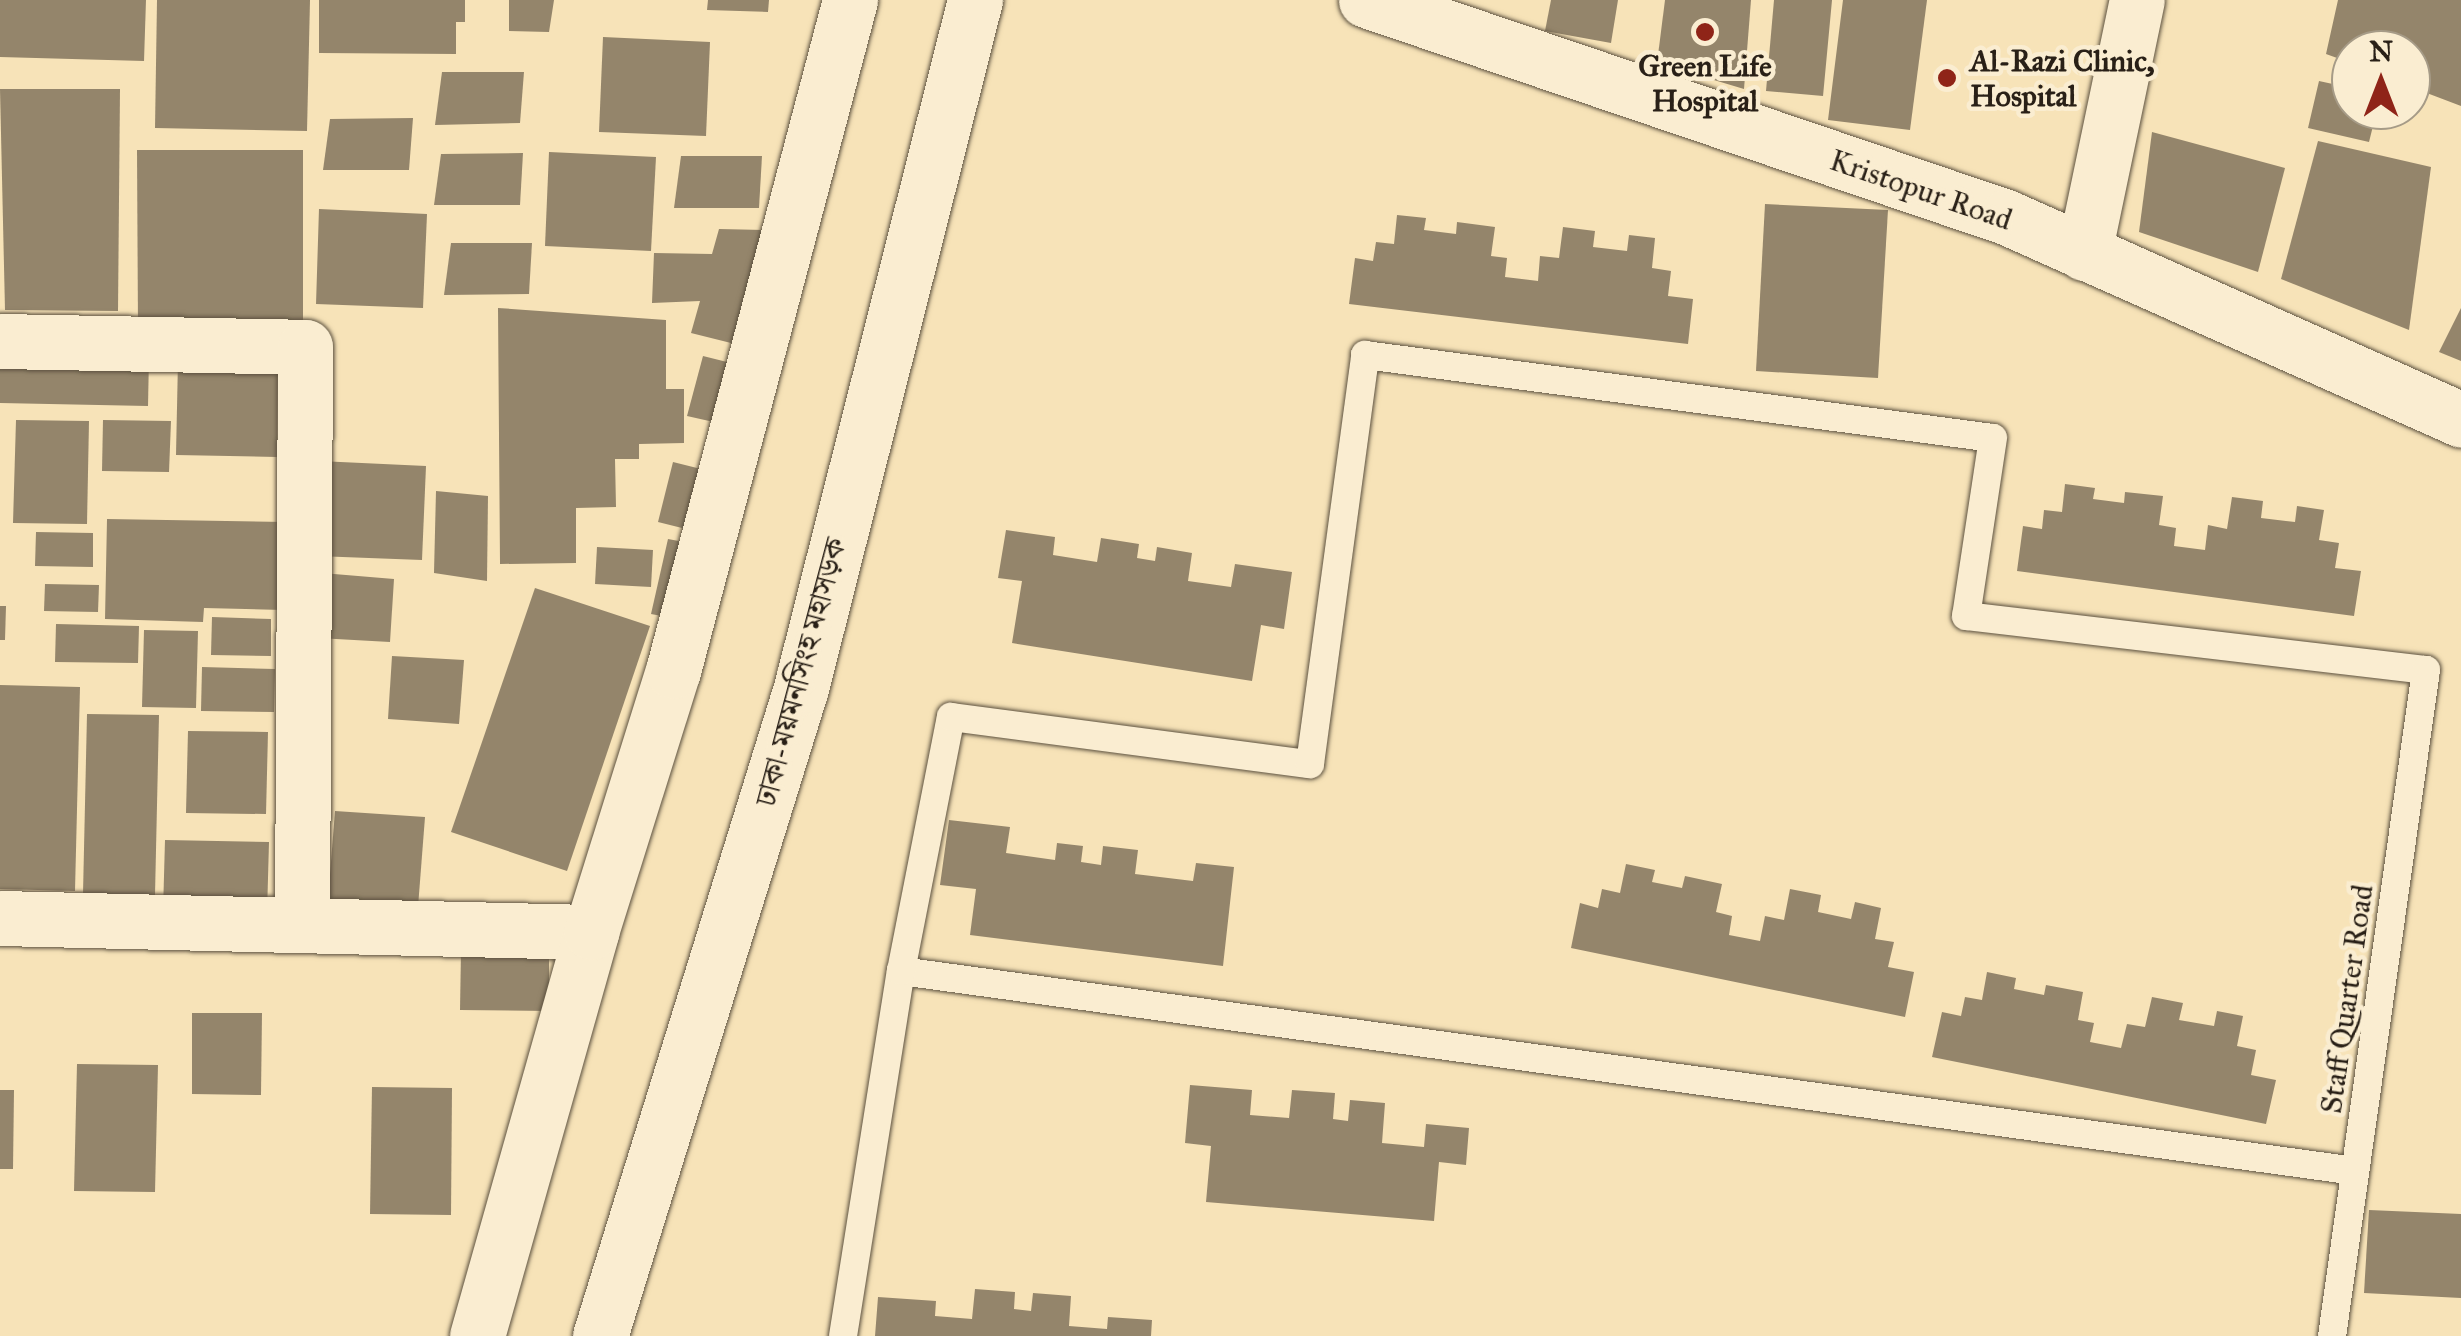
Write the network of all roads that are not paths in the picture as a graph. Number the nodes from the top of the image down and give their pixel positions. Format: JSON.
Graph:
{"nodes":[{"id":1,"x":850,"y":0,"type":"edge"},
{"id":2,"x":975,"y":0,"type":"edge"},
{"id":3,"x":1366,"y":0,"type":"edge"},
{"id":4,"x":2138,"y":0,"type":"edge"},
{"id":5,"x":2084,"y":252,"type":"junction"},
{"id":6,"x":0,"y":341,"type":"edge"},
{"id":7,"x":2461,"y":420,"type":"edge"},
{"id":8,"x":0,"y":918,"type":"edge"},
{"id":9,"x":302,"y":924,"type":"junction"},
{"id":10,"x":591,"y":932,"type":"junction"},
{"id":11,"x":901,"y":971,"type":"junction"},
{"id":12,"x":2356,"y":1171,"type":"junction"},
{"id":13,"x":476,"y":1336,"type":"edge"},
{"id":14,"x":600,"y":1336,"type":"edge"},
{"id":15,"x":844,"y":1336,"type":"edge"},
{"id":16,"x":2332,"y":1336,"type":"edge"}],
"edges":[{"from":1,"to":10,"type":"main road"},
{"from":2,"to":14,"type":"main road","name":"ঢাকা-ময়মনসিংহ মহাসড়ক"},
{"from":3,"to":5,"type":"main road","name":"Kristopur Road"},
{"from":4,"to":5,"type":"main road"},
{"from":5,"to":7,"type":"main road","name":"Kristopur Road"},
{"from":6,"to":9,"type":"main road"},
{"from":8,"to":9,"type":"main road"},
{"from":9,"to":10,"type":"main road"},
{"from":10,"to":13,"type":"main road"},
{"from":11,"to":12,"type":"lane"},
{"from":11,"to":12,"type":"lane","name":"Staff Quarter Road"},
{"from":11,"to":15,"type":"lane"},
{"from":12,"to":16,"type":"lane","name":"Staff Quarter Road"}]}
